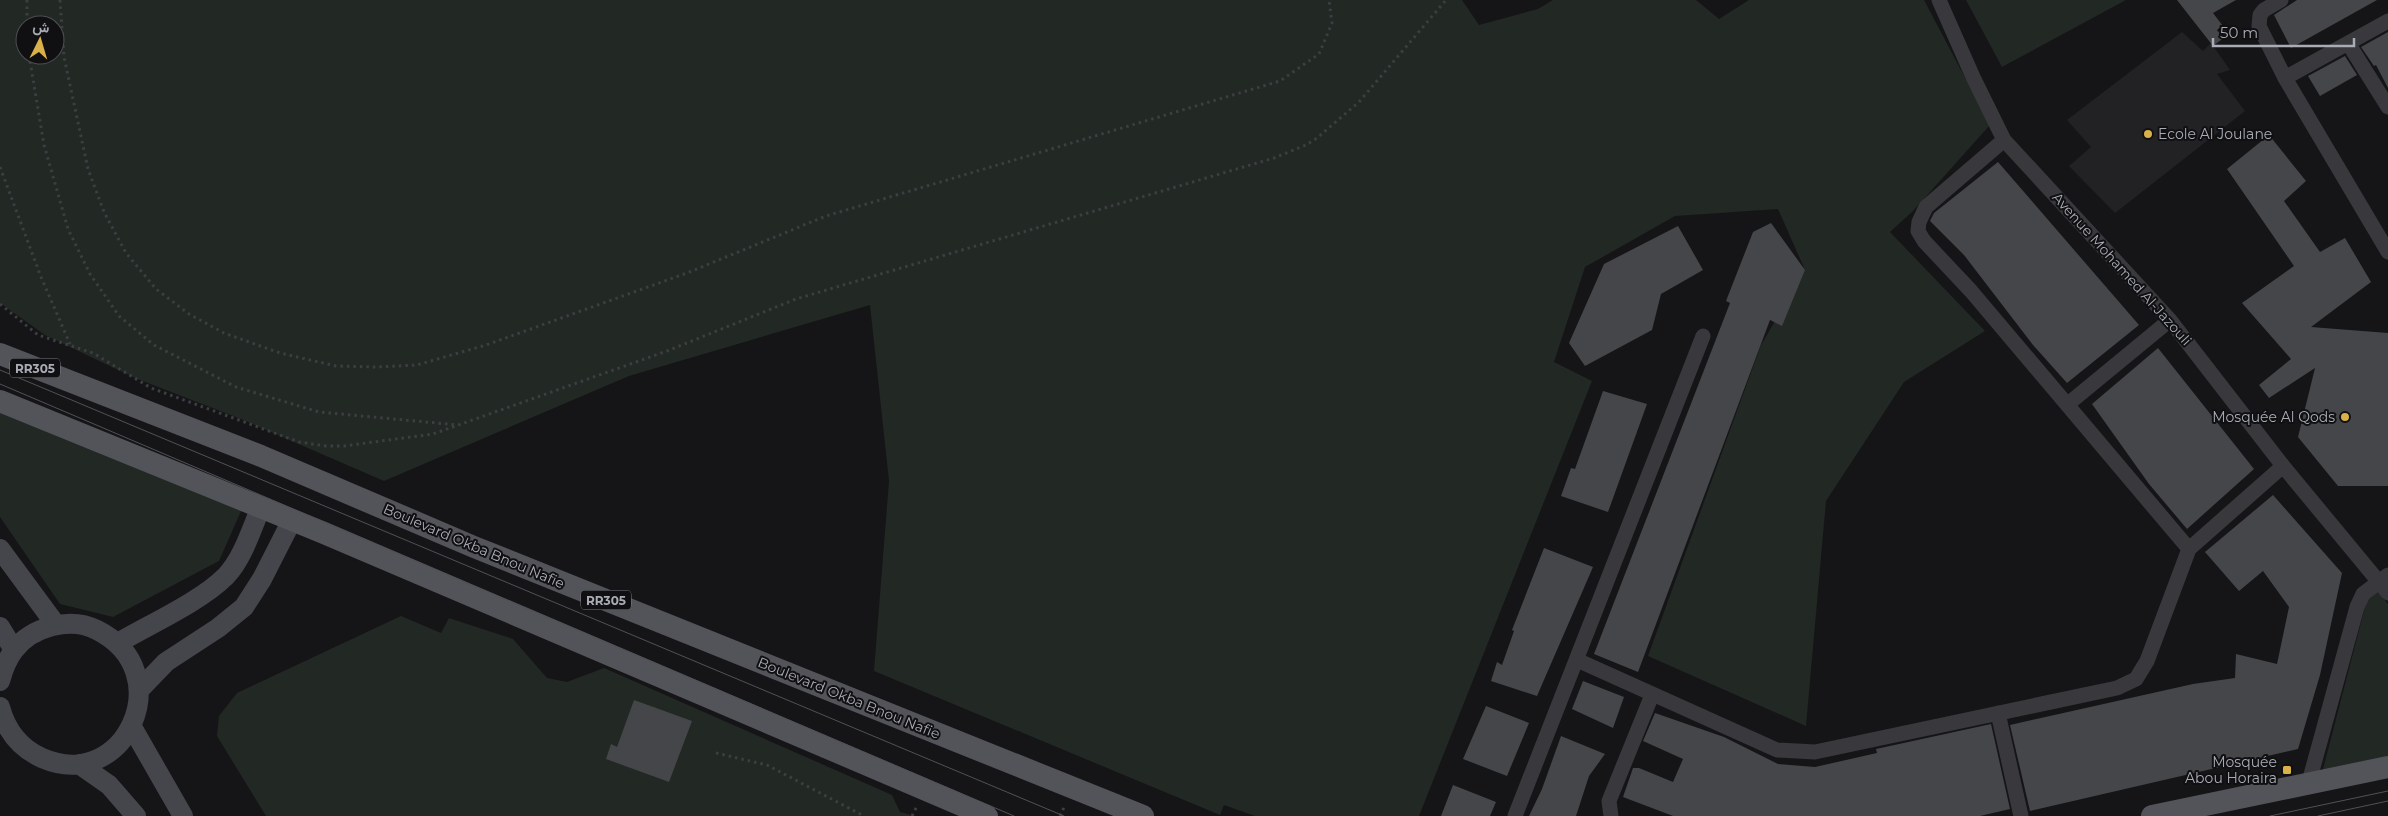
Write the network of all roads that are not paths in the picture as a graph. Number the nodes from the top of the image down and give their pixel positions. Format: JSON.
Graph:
{"nodes":[{"id":1,"x":1939,"y":0,"type":"edge"},
{"id":2,"x":2281,"y":0,"type":"edge"},
{"id":3,"x":2388,"y":21,"type":"edge"},
{"id":4,"x":2348,"y":43,"type":"junction"},
{"id":5,"x":2284,"y":78,"type":"junction"},
{"id":6,"x":2388,"y":107,"type":"edge"},
{"id":7,"x":2004,"y":140,"type":"junction"},
{"id":8,"x":2388,"y":252,"type":"edge"},
{"id":9,"x":2170,"y":320,"type":"junction"},
{"id":10,"x":1703,"y":336,"type":"dead end"},
{"id":11,"x":3,"y":354,"type":"edge"},
{"id":12,"x":0,"y":401,"type":"edge"},
{"id":13,"x":2068,"y":404,"type":"junction"},
{"id":14,"x":2283,"y":466,"type":"junction"},
{"id":15,"x":261,"y":507,"type":"junction"},
{"id":16,"x":292,"y":520,"type":"junction"},
{"id":17,"x":0,"y":549,"type":"edge"},
{"id":18,"x":2189,"y":550,"type":"junction"},
{"id":19,"x":2383,"y":578,"type":"edge"},
{"id":20,"x":2388,"y":593,"type":"edge"},
{"id":21,"x":56,"y":625,"type":"junction"},
{"id":22,"x":0,"y":627,"type":"edge"},
{"id":23,"x":118,"y":643,"type":"junction"},
{"id":24,"x":14,"y":650,"type":"junction"},
{"id":25,"x":1578,"y":660,"type":"junction"},
{"id":26,"x":0,"y":681,"type":"edge"},
{"id":27,"x":140,"y":689,"type":"junction"},
{"id":28,"x":1652,"y":695,"type":"junction"},
{"id":29,"x":0,"y":707,"type":"edge"},
{"id":30,"x":1998,"y":713,"type":"junction"},
{"id":31,"x":132,"y":727,"type":"junction"},
{"id":32,"x":8,"y":743,"type":"edge"},
{"id":33,"x":79,"y":764,"type":"junction"},
{"id":34,"x":2388,"y":767,"type":"edge"},
{"id":35,"x":2309,"y":782,"type":"junction"},
{"id":36,"x":136,"y":816,"type":"edge"},
{"id":37,"x":183,"y":816,"type":"edge"},
{"id":38,"x":987,"y":816,"type":"edge"},
{"id":39,"x":1143,"y":816,"type":"edge"},
{"id":40,"x":1514,"y":816,"type":"edge"},
{"id":41,"x":1611,"y":816,"type":"edge"},
{"id":42,"x":2021,"y":816,"type":"edge"},
{"id":43,"x":2152,"y":816,"type":"edge"}],
"edges":[{"from":1,"to":7,"type":"street","name":"Avenue Mohamed Al-Jazouli"},
{"from":2,"to":5,"type":"street"},
{"from":3,"to":4,"type":"street"},
{"from":4,"to":5,"type":"street"},
{"from":4,"to":6,"type":"street"},
{"from":5,"to":8,"type":"street"},
{"from":7,"to":9,"type":"street","name":"Avenue Mohamed Al-Jazouli"},
{"from":7,"to":13,"type":"street"},
{"from":9,"to":13,"type":"street"},
{"from":9,"to":14,"type":"street","name":"Avenue Mohamed Al-Jazouli"},
{"from":10,"to":25,"type":"street"},
{"from":11,"to":39,"type":"main road","name":"Boulevard Okba Bnou Nafie","number":"RR305"},
{"from":12,"to":15,"type":"main road"},
{"from":13,"to":18,"type":"street"},
{"from":14,"to":18,"type":"street"},
{"from":14,"to":19,"type":"street","name":"Avenue Mohamed Al-Jazouli"},
{"from":15,"to":16,"type":"main road"},
{"from":15,"to":23,"type":"main road"},
{"from":16,"to":27,"type":"main road"},
{"from":16,"to":38,"type":"main road"},
{"from":17,"to":21,"type":"main road"},
{"from":18,"to":30,"type":"street"},
{"from":19,"to":20,"type":"street","name":"Avenue Mohamed Al-Jazouli"},
{"from":19,"to":35,"type":"street"},
{"from":21,"to":23,"type":"main road"},
{"from":21,"to":24,"type":"main road"},
{"from":22,"to":24,"type":"main road"},
{"from":23,"to":27,"type":"main road"},
{"from":24,"to":26,"type":"main road"},
{"from":25,"to":28,"type":"street"},
{"from":25,"to":40,"type":"street"},
{"from":27,"to":31,"type":"main road"},
{"from":28,"to":30,"type":"street"},
{"from":28,"to":41,"type":"street"},
{"from":29,"to":32,"type":"main road"},
{"from":30,"to":42,"type":"street"},
{"from":31,"to":33,"type":"main road"},
{"from":31,"to":37,"type":"main road"},
{"from":32,"to":33,"type":"main road"},
{"from":33,"to":36,"type":"main road"},
{"from":34,"to":35,"type":"main road"},
{"from":35,"to":43,"type":"main road"}]}
